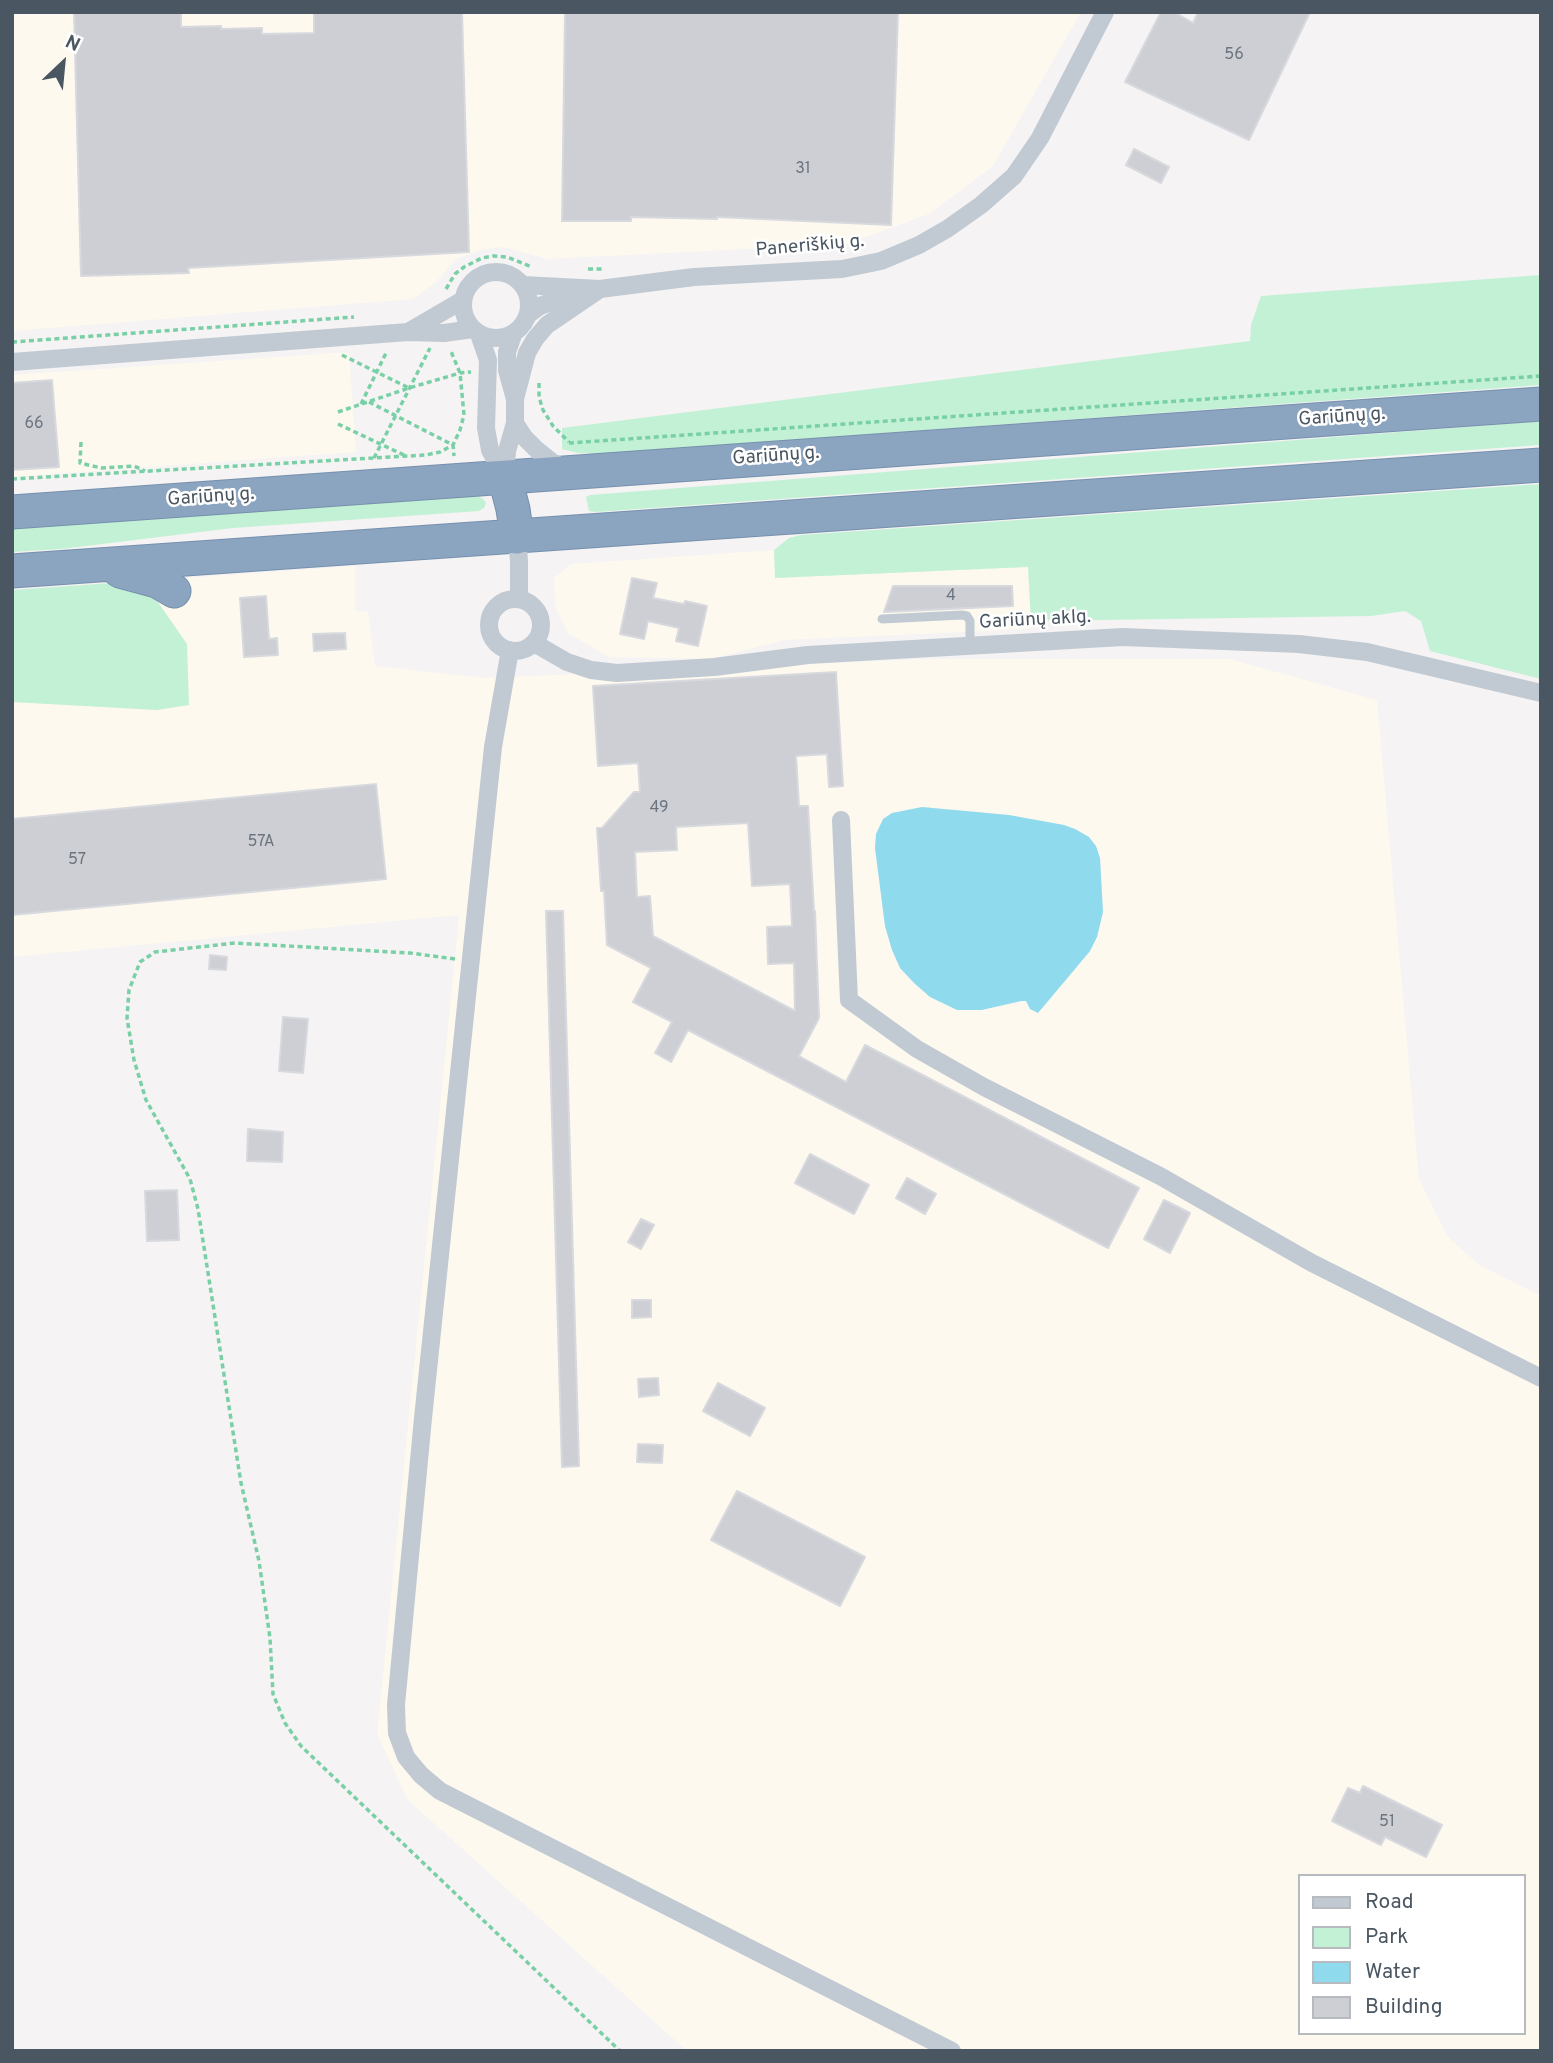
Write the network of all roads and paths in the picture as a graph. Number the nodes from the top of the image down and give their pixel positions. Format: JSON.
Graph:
{"nodes":[{"id":1,"x":1105,"y":12,"type":"edge"},
{"id":2,"x":534,"y":267,"type":"dead end"},
{"id":3,"x":580,"y":269,"type":"dead end"},
{"id":4,"x":523,"y":285,"type":"junction"},
{"id":5,"x":634,"y":285,"type":"junction"},
{"id":6,"x":600,"y":289,"type":"junction"},
{"id":7,"x":440,"y":293,"type":"dead end"},
{"id":8,"x":463,"y":300,"type":"junction"},
{"id":9,"x":529,"y":314,"type":"junction"},
{"id":10,"x":360,"y":316,"type":"dead end"},
{"id":11,"x":476,"y":332,"type":"junction"},
{"id":12,"x":401,"y":333,"type":"junction"},
{"id":13,"x":513,"y":335,"type":"junction"},
{"id":14,"x":12,"y":342,"type":"edge"},
{"id":15,"x":432,"y":344,"type":"dead end"},
{"id":16,"x":333,"y":350,"type":"dead end"},
{"id":17,"x":12,"y":362,"type":"edge"},
{"id":18,"x":377,"y":372,"type":"junction"},
{"id":19,"x":1541,"y":376,"type":"edge"},
{"id":20,"x":538,"y":383,"type":"dead end"},
{"id":21,"x":409,"y":388,"type":"junction"},
{"id":22,"x":515,"y":399,"type":"junction"},
{"id":23,"x":369,"y":402,"type":"junction"},
{"id":24,"x":361,"y":404,"type":"junction"},
{"id":25,"x":1541,"y":404,"type":"edge"},
{"id":26,"x":338,"y":412,"type":"dead end"},
{"id":27,"x":395,"y":416,"type":"junction"},
{"id":28,"x":515,"y":423,"type":"junction"},
{"id":29,"x":338,"y":424,"type":"dead end"},
{"id":30,"x":81,"y":442,"type":"dead end"},
{"id":31,"x":382,"y":443,"type":"junction"},
{"id":32,"x":453,"y":445,"type":"junction"},
{"id":33,"x":407,"y":456,"type":"junction"},
{"id":34,"x":374,"y":458,"type":"junction"},
{"id":35,"x":1541,"y":465,"type":"edge"},
{"id":36,"x":147,"y":471,"type":"junction"},
{"id":37,"x":572,"y":472,"type":"junction"},
{"id":38,"x":505,"y":478,"type":"junction"},
{"id":39,"x":12,"y":479,"type":"edge"},
{"id":40,"x":12,"y":512,"type":"edge"},
{"id":41,"x":795,"y":517,"type":"junction"},
{"id":42,"x":517,"y":537,"type":"junction"},
{"id":43,"x":766,"y":544,"type":"dead end"},
{"id":44,"x":97,"y":565,"type":"junction"},
{"id":45,"x":12,"y":571,"type":"edge"},
{"id":46,"x":174,"y":591,"type":"dead end"},
{"id":47,"x":519,"y":599,"type":"junction"},
{"id":48,"x":882,"y":619,"type":"dead end"},
{"id":49,"x":534,"y":643,"type":"junction"},
{"id":50,"x":971,"y":646,"type":"junction"},
{"id":51,"x":510,"y":650,"type":"junction"},
{"id":52,"x":1541,"y":693,"type":"edge"},
{"id":53,"x":841,"y":820,"type":"dead end"},
{"id":54,"x":471,"y":961,"type":"junction"},
{"id":55,"x":1541,"y":1378,"type":"edge"},
{"id":56,"x":620,"y":2051,"type":"edge"},
{"id":57,"x":952,"y":2051,"type":"edge"}],
"edges":[{"from":1,"to":5,"type":"street","name":"Paneriškių g."},
{"from":2,"to":7,"type":"path"},
{"from":3,"to":5,"type":"path"},
{"from":4,"to":6,"type":"street","name":"Paneriškių g."},
{"from":4,"to":8,"type":"street","name":"Paneriškių g."},
{"from":4,"to":9,"type":"street"},
{"from":5,"to":6,"type":"street","name":"Paneriškių g."},
{"from":6,"to":9,"type":"street"},
{"from":6,"to":22,"type":"street"},
{"from":8,"to":11,"type":"street"},
{"from":8,"to":12,"type":"street","name":"Paneriškių g."},
{"from":9,"to":13,"type":"street"},
{"from":10,"to":14,"type":"path"},
{"from":11,"to":12,"type":"street"},
{"from":11,"to":13,"type":"street"},
{"from":11,"to":38,"type":"street"},
{"from":12,"to":17,"type":"street"},
{"from":12,"to":18,"type":"path"},
{"from":13,"to":22,"type":"street"},
{"from":15,"to":21,"type":"path"},
{"from":16,"to":18,"type":"path"},
{"from":18,"to":21,"type":"path"},
{"from":18,"to":24,"type":"path"},
{"from":19,"to":20,"type":"path"},
{"from":21,"to":23,"type":"path"},
{"from":21,"to":27,"type":"path"},
{"from":21,"to":32,"type":"path"},
{"from":22,"to":28,"type":"street"},
{"from":23,"to":24,"type":"path"},
{"from":23,"to":27,"type":"path"},
{"from":24,"to":26,"type":"path"},
{"from":25,"to":37,"type":"highway","name":"Gariūnų g."},
{"from":27,"to":31,"type":"path"},
{"from":27,"to":32,"type":"path"},
{"from":28,"to":37,"type":"street"},
{"from":28,"to":38,"type":"street"},
{"from":29,"to":31,"type":"path"},
{"from":30,"to":36,"type":"path"},
{"from":31,"to":33,"type":"path"},
{"from":31,"to":34,"type":"path"},
{"from":32,"to":33,"type":"path"},
{"from":33,"to":34,"type":"path"},
{"from":34,"to":36,"type":"path"},
{"from":35,"to":41,"type":"highway"},
{"from":36,"to":39,"type":"path"},
{"from":37,"to":38,"type":"highway","name":"Gariūnų g."},
{"from":38,"to":40,"type":"highway","name":"Gariūnų g."},
{"from":38,"to":42,"type":"highway"},
{"from":41,"to":42,"type":"highway"},
{"from":41,"to":43,"type":"highway"},
{"from":42,"to":44,"type":"highway"},
{"from":42,"to":47,"type":"street"},
{"from":44,"to":45,"type":"highway"},
{"from":44,"to":46,"type":"highway"},
{"from":47,"to":49,"type":"street"},
{"from":47,"to":51,"type":"street"},
{"from":48,"to":50,"type":"lane"},
{"from":49,"to":50,"type":"street","name":"Gariūnų aklg."},
{"from":49,"to":51,"type":"street"},
{"from":50,"to":52,"type":"street","name":"Gariūnų aklg."},
{"from":51,"to":54,"type":"street"},
{"from":53,"to":55,"type":"street"},
{"from":54,"to":56,"type":"path"},
{"from":54,"to":57,"type":"street"}]}
